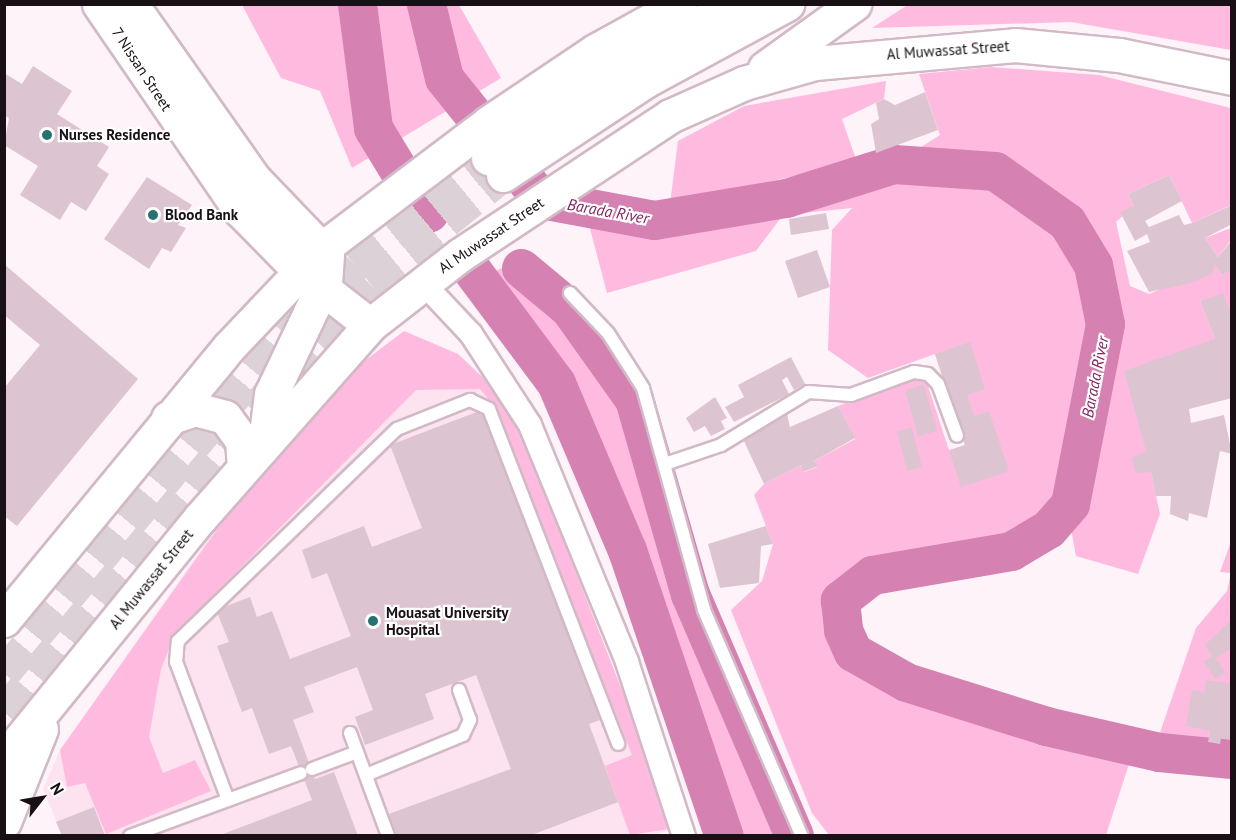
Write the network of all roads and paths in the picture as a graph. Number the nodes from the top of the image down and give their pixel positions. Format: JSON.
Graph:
{"nodes":[{"id":1,"x":99,"y":4,"type":"edge"},
{"id":2,"x":131,"y":4,"type":"edge"},
{"id":3,"x":680,"y":4,"type":"edge"},
{"id":4,"x":733,"y":4,"type":"edge"},
{"id":5,"x":788,"y":4,"type":"edge"},
{"id":6,"x":854,"y":4,"type":"edge"},
{"id":7,"x":1232,"y":78,"type":"edge"},
{"id":8,"x":744,"y":83,"type":"junction"},
{"id":9,"x":323,"y":248,"type":"junction"},
{"id":10,"x":310,"y":279,"type":"junction"},
{"id":11,"x":423,"y":283,"type":"junction"},
{"id":12,"x":570,"y":293,"type":"dead end"},
{"id":13,"x":370,"y":325,"type":"junction"},
{"id":14,"x":168,"y":418,"type":"junction"},
{"id":15,"x":957,"y":436,"type":"dead end"},
{"id":16,"x":255,"y":454,"type":"junction"},
{"id":17,"x":665,"y":464,"type":"junction"},
{"id":18,"x":4,"y":620,"type":"edge"},
{"id":19,"x":459,"y":690,"type":"dead end"},
{"id":20,"x":53,"y":700,"type":"junction"},
{"id":21,"x":350,"y":733,"type":"dead end"},
{"id":22,"x":618,"y":744,"type":"dead end"},
{"id":23,"x":357,"y":752,"type":"junction"},
{"id":24,"x":4,"y":759,"type":"edge"},
{"id":25,"x":366,"y":775,"type":"junction"},
{"id":26,"x":228,"y":800,"type":"junction"},
{"id":27,"x":4,"y":822,"type":"edge"},
{"id":28,"x":130,"y":836,"type":"edge"},
{"id":29,"x":388,"y":836,"type":"edge"},
{"id":30,"x":684,"y":836,"type":"edge"},
{"id":31,"x":802,"y":836,"type":"edge"}],
"edges":[{"from":1,"to":10,"type":"main road","name":"7 Nissan Street"},
{"from":2,"to":9,"type":"main road","name":"7 Nissan Street"},
{"from":3,"to":9,"type":"main road"},
{"from":4,"to":5,"type":"main road"},
{"from":6,"to":8,"type":"main road"},
{"from":7,"to":8,"type":"main road","name":"Al Muwassat Street"},
{"from":8,"to":11,"type":"main road","name":"Al Muwassat Street"},
{"from":9,"to":10,"type":"main road"},
{"from":10,"to":13,"type":"main road","name":"7 Nissan Street"},
{"from":10,"to":14,"type":"main road"},
{"from":10,"to":16,"type":"main road"},
{"from":11,"to":13,"type":"main road","name":"Al Muwassat Street"},
{"from":11,"to":30,"type":"street"},
{"from":12,"to":17,"type":"lane"},
{"from":13,"to":16,"type":"main road","name":"Al Muwassat Street"},
{"from":14,"to":16,"type":"main road"},
{"from":14,"to":18,"type":"main road"},
{"from":15,"to":17,"type":"lane"},
{"from":16,"to":20,"type":"main road","name":"Al Muwassat Street"},
{"from":17,"to":31,"type":"lane"},
{"from":19,"to":25,"type":"lane"},
{"from":20,"to":24,"type":"main road","name":"Al Muwassat Street"},
{"from":20,"to":27,"type":"main road"},
{"from":21,"to":23,"type":"lane"},
{"from":22,"to":26,"type":"lane"},
{"from":23,"to":25,"type":"lane"},
{"from":23,"to":26,"type":"lane"},
{"from":25,"to":29,"type":"lane"},
{"from":26,"to":28,"type":"lane"}]}
